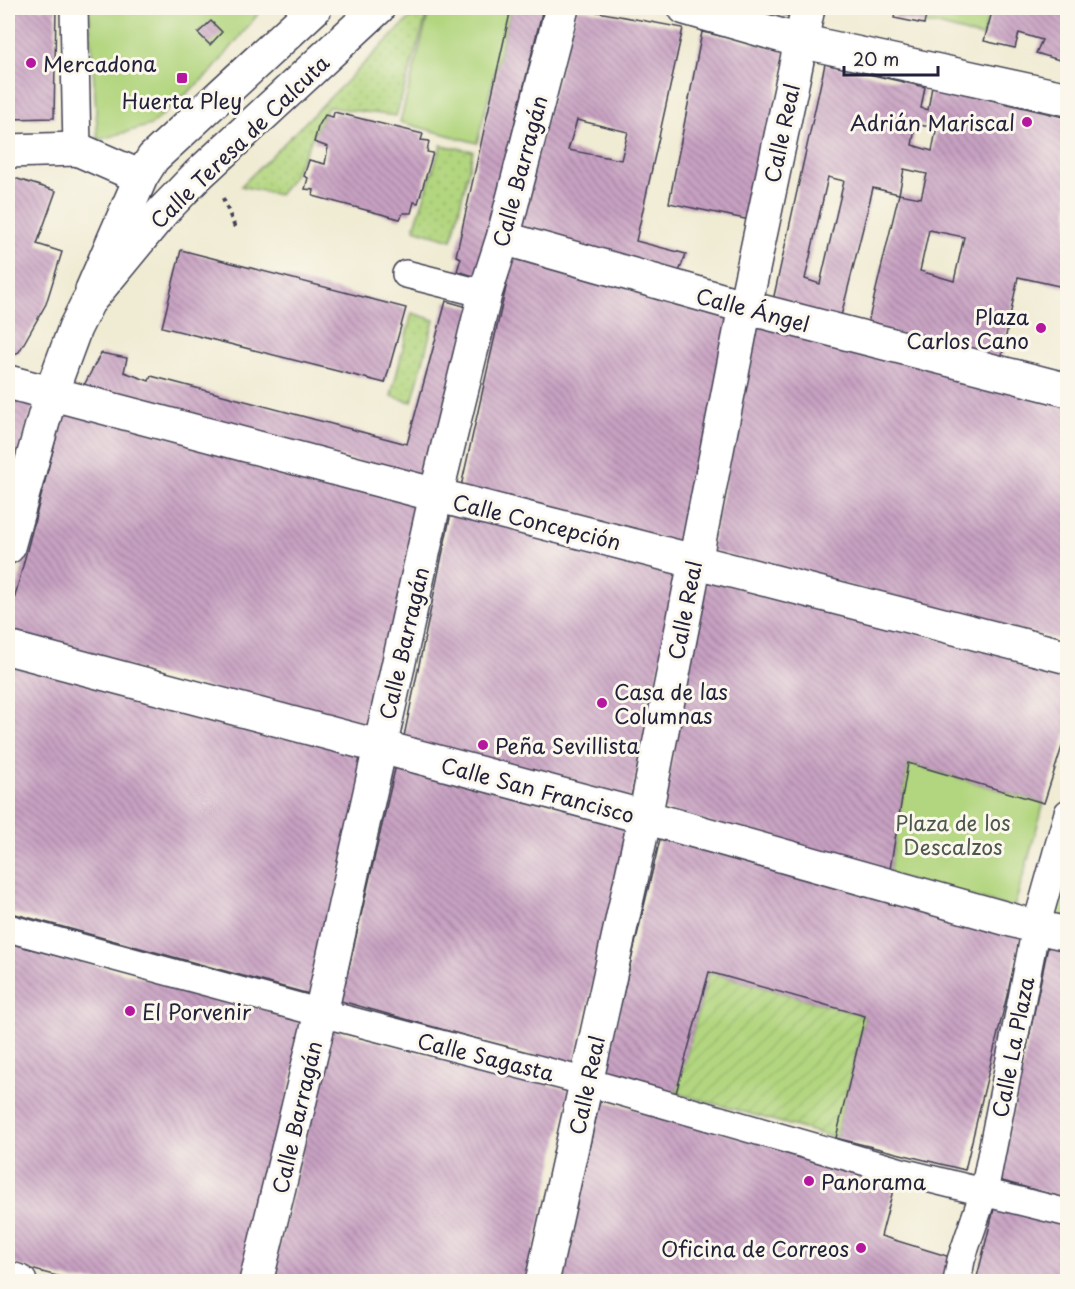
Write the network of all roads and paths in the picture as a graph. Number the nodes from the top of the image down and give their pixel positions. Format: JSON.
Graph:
{"nodes":[{"id":1,"x":74,"y":8,"type":"edge"},
{"id":2,"x":315,"y":8,"type":"edge"},
{"id":3,"x":378,"y":8,"type":"edge"},
{"id":4,"x":562,"y":8,"type":"edge"},
{"id":5,"x":685,"y":8,"type":"edge"},
{"id":6,"x":808,"y":8,"type":"edge"},
{"id":7,"x":800,"y":41,"type":"junction"},
{"id":8,"x":1068,"y":99,"type":"edge"},
{"id":9,"x":77,"y":149,"type":"junction"},
{"id":10,"x":8,"y":151,"type":"edge"},
{"id":11,"x":141,"y":177,"type":"junction"},
{"id":12,"x":503,"y":238,"type":"junction"},
{"id":13,"x":406,"y":274,"type":"dead end"},
{"id":14,"x":485,"y":294,"type":"junction"},
{"id":15,"x":88,"y":302,"type":"junction"},
{"id":16,"x":744,"y":307,"type":"junction"},
{"id":17,"x":8,"y":382,"type":"edge"},
{"id":18,"x":1068,"y":390,"type":"edge"},
{"id":19,"x":51,"y":393,"type":"junction"},
{"id":20,"x":436,"y":495,"type":"junction"},
{"id":21,"x":8,"y":547,"type":"edge"},
{"id":22,"x":693,"y":562,"type":"junction"},
{"id":23,"x":8,"y":648,"type":"edge"},
{"id":24,"x":1068,"y":657,"type":"edge"},
{"id":25,"x":380,"y":746,"type":"junction"},
{"id":26,"x":1068,"y":813,"type":"edge"},
{"id":27,"x":645,"y":817,"type":"junction"},
{"id":28,"x":1036,"y":927,"type":"junction"},
{"id":29,"x":8,"y":928,"type":"edge"},
{"id":30,"x":1068,"y":934,"type":"edge"},
{"id":31,"x":321,"y":1013,"type":"junction"},
{"id":32,"x":587,"y":1082,"type":"junction"},
{"id":33,"x":984,"y":1192,"type":"junction"},
{"id":34,"x":1068,"y":1213,"type":"edge"},
{"id":35,"x":8,"y":1278,"type":"edge"},
{"id":36,"x":20,"y":1281,"type":"edge"},
{"id":37,"x":256,"y":1281,"type":"edge"},
{"id":38,"x":542,"y":1281,"type":"edge"},
{"id":39,"x":957,"y":1281,"type":"edge"}],
"edges":[{"from":1,"to":9,"type":"street"},
{"from":2,"to":11,"type":"street"},
{"from":3,"to":15,"type":"street","name":"Calle Teresa de Calcuta"},
{"from":4,"to":12,"type":"street","name":"Calle Barragán"},
{"from":5,"to":7,"type":"street"},
{"from":6,"to":7,"type":"street","name":"Calle Real"},
{"from":7,"to":8,"type":"street"},
{"from":7,"to":16,"type":"street","name":"Calle Real"},
{"from":9,"to":10,"type":"street"},
{"from":9,"to":11,"type":"street"},
{"from":11,"to":15,"type":"street"},
{"from":12,"to":14,"type":"street","name":"Calle Barragán"},
{"from":12,"to":16,"type":"street","name":"Calle Ángel"},
{"from":13,"to":14,"type":"street"},
{"from":14,"to":20,"type":"street","name":"Calle Barragán"},
{"from":15,"to":19,"type":"street","name":"Calle Teresa de Calcuta"},
{"from":16,"to":18,"type":"street","name":"Calle Ángel"},
{"from":16,"to":22,"type":"street","name":"Calle Real"},
{"from":17,"to":19,"type":"street","name":"Calle Concepción"},
{"from":19,"to":20,"type":"street","name":"Calle Concepción"},
{"from":19,"to":21,"type":"street","name":"Calle Teresa de Calcuta"},
{"from":20,"to":22,"type":"street","name":"Calle Concepción"},
{"from":20,"to":25,"type":"street","name":"Calle Barragán"},
{"from":22,"to":24,"type":"street","name":"Calle Concepción"},
{"from":22,"to":27,"type":"street","name":"Calle Real"},
{"from":23,"to":25,"type":"street","name":"Calle San Francisco"},
{"from":25,"to":27,"type":"street","name":"Calle San Francisco"},
{"from":25,"to":31,"type":"street","name":"Calle Barragán"},
{"from":26,"to":28,"type":"street","name":"Calle La Plaza"},
{"from":27,"to":28,"type":"street","name":"Calle San Francisco"},
{"from":27,"to":32,"type":"street","name":"Calle Real"},
{"from":28,"to":30,"type":"street","name":"Calle San Francisco"},
{"from":28,"to":33,"type":"street","name":"Calle La Plaza"},
{"from":29,"to":31,"type":"street","name":"Calle Sagasta"},
{"from":31,"to":32,"type":"street","name":"Calle Sagasta"},
{"from":31,"to":37,"type":"street","name":"Calle Barragán"},
{"from":32,"to":33,"type":"street","name":"Calle Sagasta"},
{"from":32,"to":38,"type":"street","name":"Calle Real"},
{"from":33,"to":34,"type":"street","name":"Calle Sagasta"},
{"from":33,"to":39,"type":"street","name":"Calle La Plaza"},
{"from":35,"to":36,"type":"street"}]}
